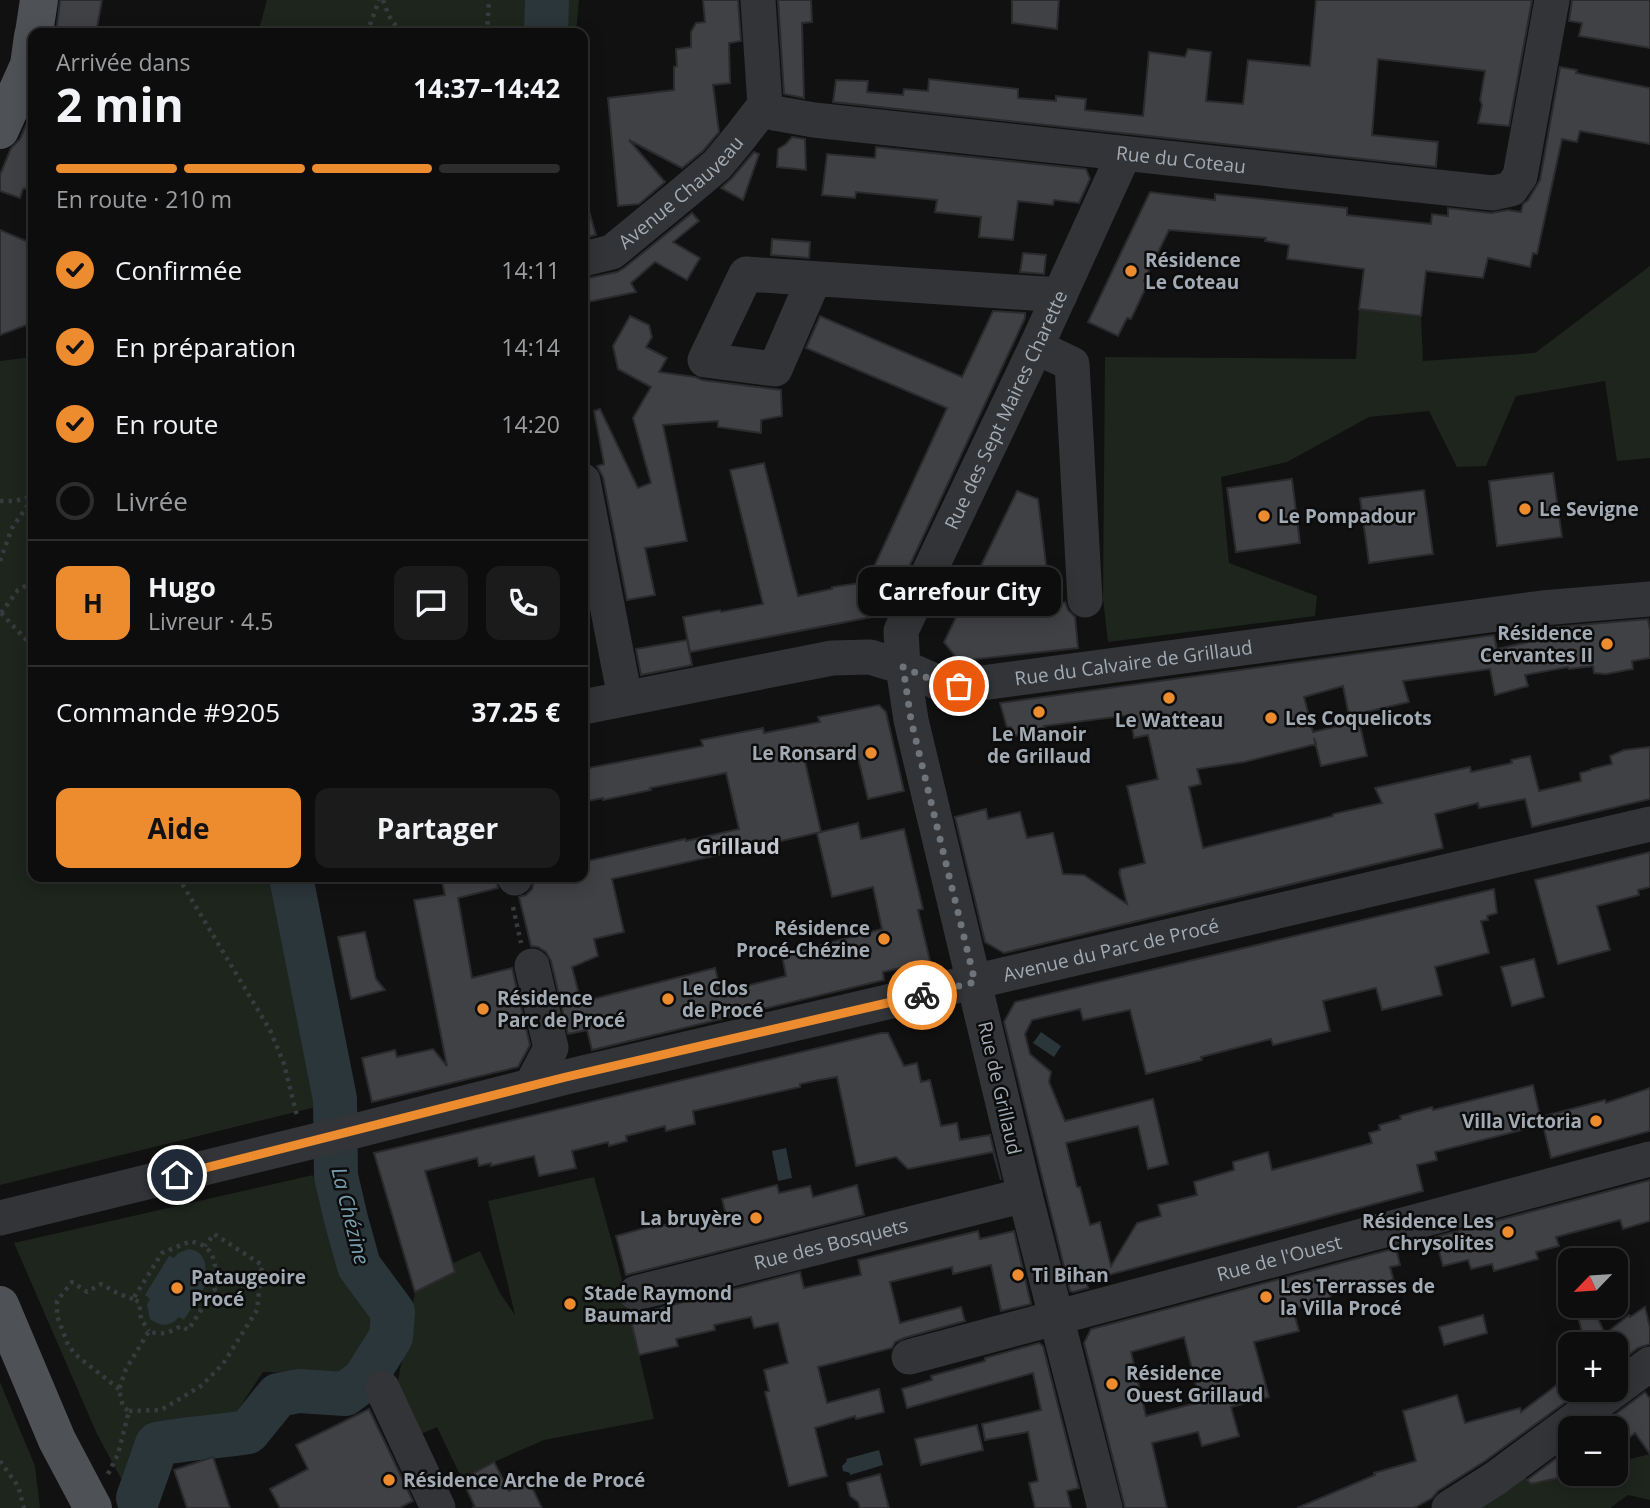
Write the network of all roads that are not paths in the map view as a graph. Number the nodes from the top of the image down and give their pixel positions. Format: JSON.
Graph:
{"nodes":[{"id":1,"x":39,"y":0,"type":"edge"},
{"id":2,"x":758,"y":0,"type":"edge"},
{"id":3,"x":1552,"y":0,"type":"edge"},
{"id":4,"x":35,"y":28,"type":"edge"},
{"id":5,"x":28,"y":67,"type":"edge"},
{"id":6,"x":765,"y":105,"type":"junction"},
{"id":7,"x":0,"y":130,"type":"edge"},
{"id":8,"x":1124,"y":154,"type":"junction"},
{"id":9,"x":588,"y":258,"type":"edge"},
{"id":10,"x":814,"y":279,"type":"dead end"},
{"id":11,"x":1060,"y":295,"type":"junction"},
{"id":12,"x":1036,"y":347,"type":"junction"},
{"id":13,"x":588,"y":507,"type":"edge"},
{"id":14,"x":1650,"y":599,"type":"edge"},
{"id":15,"x":1085,"y":600,"type":"dead end"},
{"id":16,"x":903,"y":667,"type":"junction"},
{"id":17,"x":625,"y":698,"type":"junction"},
{"id":18,"x":588,"y":705,"type":"edge"},
{"id":19,"x":1650,"y":824,"type":"edge"},
{"id":20,"x":975,"y":982,"type":"junction"},
{"id":21,"x":566,"y":1077,"type":"junction"},
{"id":22,"x":531,"y":1086,"type":"junction"},
{"id":23,"x":1650,"y":1159,"type":"edge"},
{"id":24,"x":1025,"y":1195,"type":"junction"},
{"id":25,"x":0,"y":1218,"type":"edge"},
{"id":26,"x":636,"y":1293,"type":"dead end"},
{"id":27,"x":0,"y":1305,"type":"edge"},
{"id":28,"x":1055,"y":1317,"type":"junction"},
{"id":29,"x":908,"y":1357,"type":"dead end"},
{"id":30,"x":1650,"y":1364,"type":"edge"},
{"id":31,"x":382,"y":1388,"type":"dead end"},
{"id":32,"x":88,"y":1499,"type":"edge"},
{"id":33,"x":438,"y":1508,"type":"edge"},
{"id":34,"x":1105,"y":1508,"type":"edge"},
{"id":35,"x":1449,"y":1508,"type":"edge"}],
"edges":[{"from":1,"to":4,"type":"main road"},
{"from":2,"to":6,"type":"street"},
{"from":3,"to":8,"type":"street","name":"Rue du Coteau"},
{"from":5,"to":7,"type":"main road"},
{"from":6,"to":8,"type":"street","name":"Rue du Coteau"},
{"from":6,"to":9,"type":"street","name":"Avenue Chauveau"},
{"from":8,"to":11,"type":"street","name":"Rue des Sept Maires Charette"},
{"from":10,"to":11,"type":"street"},
{"from":11,"to":12,"type":"street","name":"Rue des Sept Maires Charette"},
{"from":12,"to":15,"type":"street"},
{"from":12,"to":16,"type":"street","name":"Rue des Sept Maires Charette"},
{"from":13,"to":17,"type":"street"},
{"from":14,"to":16,"type":"street","name":"Rue du Calvaire de Grillaud"},
{"from":16,"to":17,"type":"street","name":"Rue du Calvaire de Grillaud"},
{"from":16,"to":20,"type":"street","name":"Rue de Grillaud"},
{"from":17,"to":18,"type":"street","name":"Rue du Calvaire de Grillaud"},
{"from":19,"to":20,"type":"street","name":"Avenue du Parc de Procé"},
{"from":20,"to":21,"type":"street","name":"Avenue du Parc de Procé"},
{"from":20,"to":24,"type":"street","name":"Rue de Grillaud"},
{"from":21,"to":22,"type":"street","name":"Avenue du Parc de Procé"},
{"from":21,"to":22,"type":"street"},
{"from":22,"to":25,"type":"street","name":"Avenue du Parc de Procé"},
{"from":23,"to":28,"type":"street","name":"Rue de l'Ouest"},
{"from":24,"to":26,"type":"street","name":"Rue des Bosquets"},
{"from":24,"to":28,"type":"street","name":"Rue de Grillaud"},
{"from":27,"to":32,"type":"main road"},
{"from":28,"to":29,"type":"street","name":"Rue de l'Ouest"},
{"from":28,"to":34,"type":"street","name":"Rue de Grillaud"},
{"from":30,"to":35,"type":"street"},
{"from":31,"to":33,"type":"street"}]}
